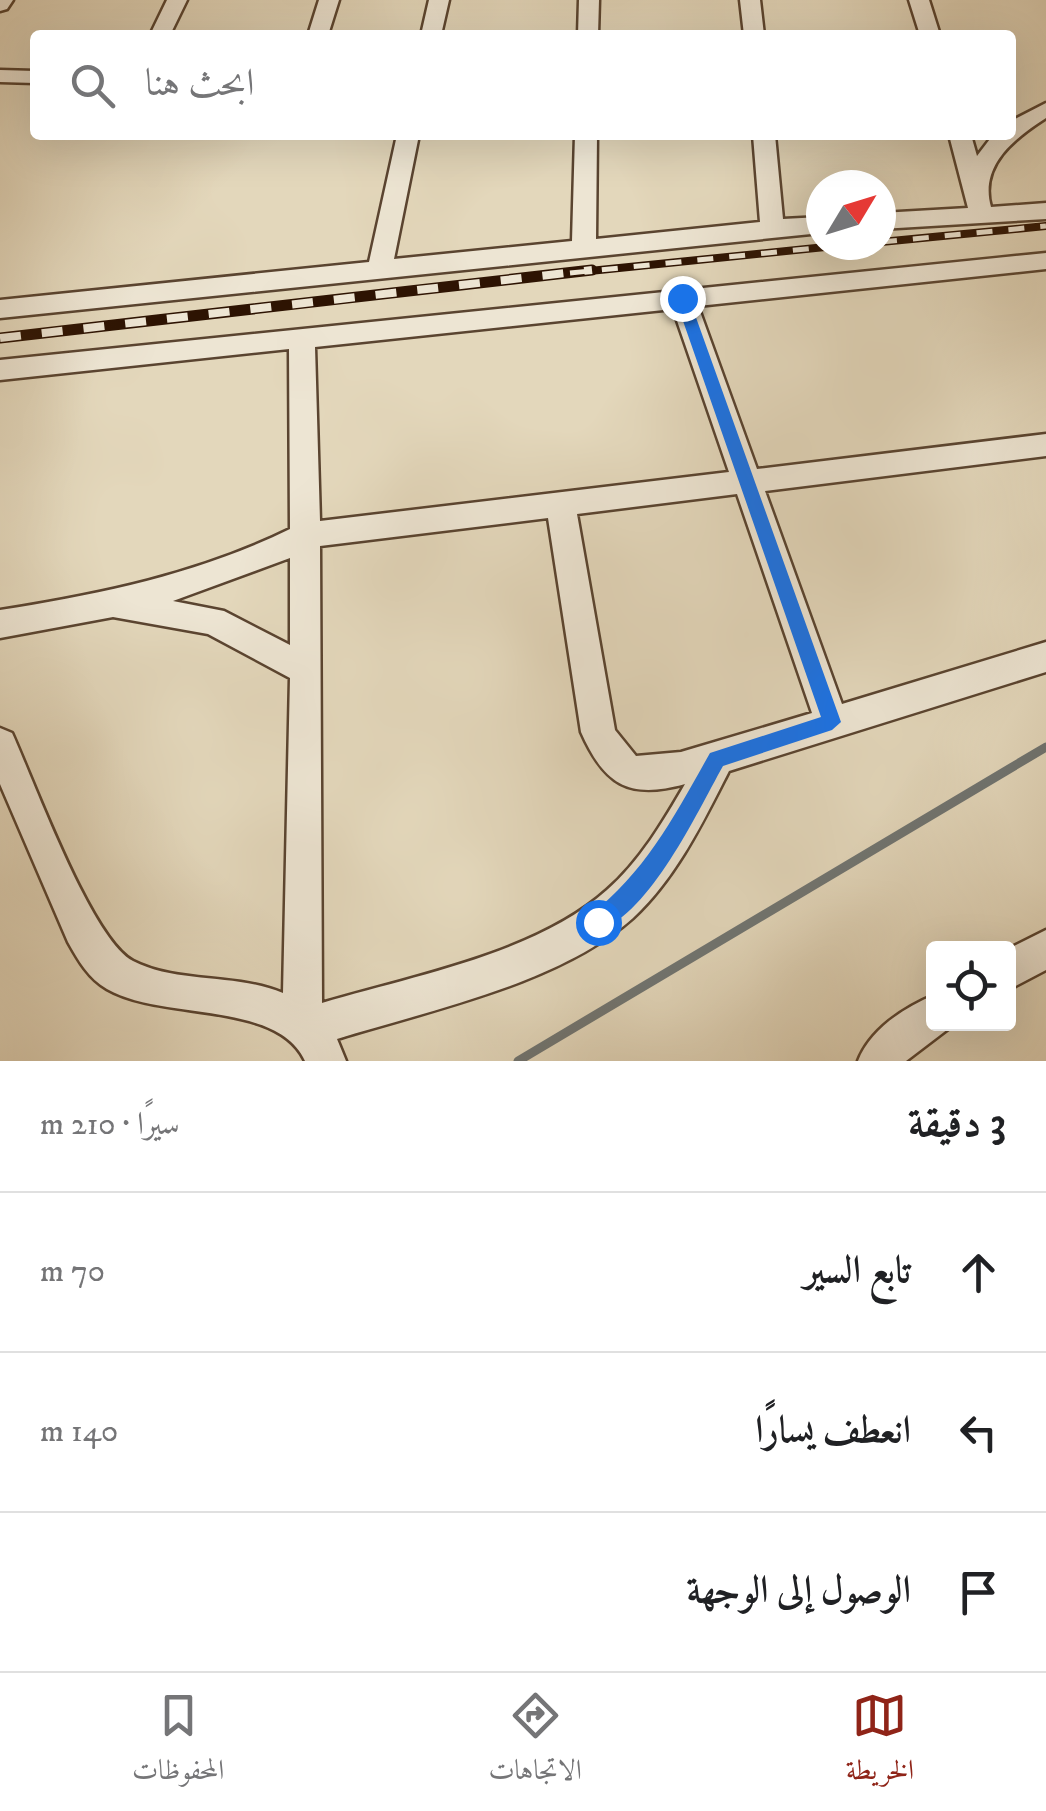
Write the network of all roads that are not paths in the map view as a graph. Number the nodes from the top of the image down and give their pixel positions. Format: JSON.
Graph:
{"nodes":[{"id":1,"x":177,"y":0,"type":"edge"},
{"id":2,"x":329,"y":0,"type":"edge"},
{"id":3,"x":439,"y":0,"type":"edge"},
{"id":4,"x":589,"y":0,"type":"edge"},
{"id":5,"x":750,"y":0,"type":"edge"},
{"id":6,"x":919,"y":0,"type":"edge"},
{"id":7,"x":162,"y":30,"type":"edge"},
{"id":8,"x":320,"y":30,"type":"edge"},
{"id":9,"x":432,"y":30,"type":"edge"},
{"id":10,"x":588,"y":30,"type":"edge"},
{"id":11,"x":753,"y":30,"type":"edge"},
{"id":12,"x":928,"y":30,"type":"edge"},
{"id":13,"x":0,"y":76,"type":"edge"},
{"id":14,"x":30,"y":77,"type":"edge"},
{"id":15,"x":1046,"y":109,"type":"edge"},
{"id":16,"x":1016,"y":128,"type":"edge"},
{"id":17,"x":407,"y":140,"type":"edge"},
{"id":18,"x":586,"y":140,"type":"edge"},
{"id":19,"x":764,"y":140,"type":"edge"},
{"id":20,"x":962,"y":140,"type":"edge"},
{"id":21,"x":1001,"y":140,"type":"edge"},
{"id":22,"x":978,"y":192,"type":"junction"},
{"id":23,"x":1046,"y":212,"type":"edge"},
{"id":24,"x":982,"y":216,"type":"junction"},
{"id":25,"x":896,"y":221,"type":"edge"},
{"id":26,"x":806,"y":226,"type":"edge"},
{"id":27,"x":771,"y":227,"type":"junction"},
{"id":28,"x":584,"y":246,"type":"junction"},
{"id":29,"x":380,"y":268,"type":"junction"},
{"id":30,"x":1042,"y":268,"type":"edge"},
{"id":31,"x":682,"y":298,"type":"junction"},
{"id":32,"x":0,"y":309,"type":"edge"},
{"id":33,"x":302,"y":339,"type":"junction"},
{"id":34,"x":0,"y":370,"type":"edge"},
{"id":35,"x":1046,"y":445,"type":"edge"},
{"id":36,"x":748,"y":482,"type":"junction"},
{"id":37,"x":560,"y":503,"type":"junction"},
{"id":38,"x":307,"y":535,"type":"junction"},
{"id":39,"x":112,"y":607,"type":"junction"},
{"id":40,"x":0,"y":624,"type":"edge"},
{"id":41,"x":1046,"y":657,"type":"edge"},
{"id":42,"x":307,"y":670,"type":"junction"},
{"id":43,"x":832,"y":722,"type":"junction"},
{"id":44,"x":0,"y":744,"type":"edge"},
{"id":45,"x":717,"y":759,"type":"junction"},
{"id":46,"x":1046,"y":949,"type":"edge"},
{"id":47,"x":1016,"y":966,"type":"edge"},
{"id":48,"x":926,"y":1020,"type":"edge"},
{"id":49,"x":313,"y":1036,"type":"edge"},
{"id":50,"x":878,"y":1061,"type":"edge"}],
"edges":[{"from":1,"to":7,"type":"street"},
{"from":2,"to":8,"type":"street"},
{"from":3,"to":9,"type":"street"},
{"from":4,"to":10,"type":"street"},
{"from":5,"to":11,"type":"street"},
{"from":6,"to":12,"type":"street"},
{"from":13,"to":14,"type":"street"},
{"from":15,"to":16,"type":"street"},
{"from":17,"to":29,"type":"street"},
{"from":18,"to":28,"type":"street"},
{"from":19,"to":27,"type":"street"},
{"from":20,"to":22,"type":"street"},
{"from":21,"to":22,"type":"street"},
{"from":22,"to":24,"type":"street"},
{"from":23,"to":24,"type":"street"},
{"from":24,"to":25,"type":"street"},
{"from":26,"to":27,"type":"street"},
{"from":27,"to":28,"type":"street"},
{"from":28,"to":29,"type":"street"},
{"from":29,"to":32,"type":"street"},
{"from":30,"to":31,"type":"street"},
{"from":31,"to":33,"type":"street"},
{"from":31,"to":36,"type":"street"},
{"from":33,"to":34,"type":"street"},
{"from":33,"to":38,"type":"street"},
{"from":35,"to":36,"type":"street"},
{"from":36,"to":37,"type":"street"},
{"from":36,"to":43,"type":"street"},
{"from":37,"to":38,"type":"street"},
{"from":37,"to":45,"type":"street"},
{"from":38,"to":39,"type":"street"},
{"from":38,"to":42,"type":"street"},
{"from":39,"to":40,"type":"street"},
{"from":39,"to":42,"type":"street"},
{"from":41,"to":43,"type":"street"},
{"from":42,"to":49,"type":"street"},
{"from":43,"to":45,"type":"street"},
{"from":44,"to":49,"type":"street"},
{"from":45,"to":49,"type":"street"},
{"from":46,"to":47,"type":"street"},
{"from":48,"to":50,"type":"street"}]}
